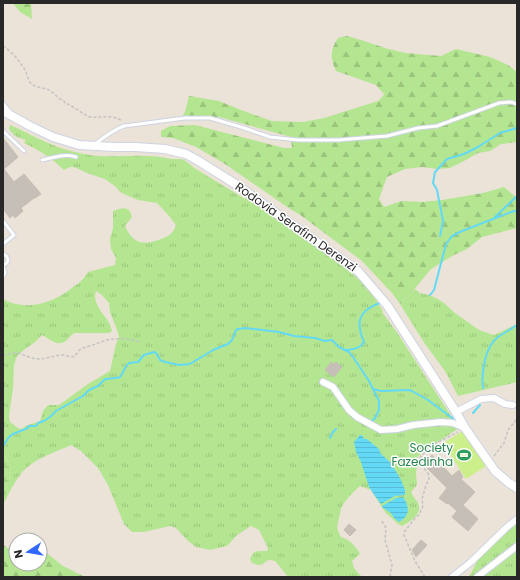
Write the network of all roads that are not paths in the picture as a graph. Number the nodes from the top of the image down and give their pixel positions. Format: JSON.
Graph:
{"nodes":[{"id":1,"x":3,"y":103,"type":"edge"},
{"id":2,"x":517,"y":104,"type":"edge"},
{"id":3,"x":3,"y":111,"type":"edge"},
{"id":4,"x":11,"y":117,"type":"junction"},
{"id":5,"x":3,"y":131,"type":"edge"},
{"id":6,"x":92,"y":146,"type":"junction"},
{"id":7,"x":24,"y":151,"type":"dead end"},
{"id":8,"x":76,"y":157,"type":"dead end"},
{"id":9,"x":42,"y":160,"type":"dead end"},
{"id":10,"x":3,"y":221,"type":"edge"},
{"id":11,"x":3,"y":244,"type":"edge"},
{"id":12,"x":3,"y":254,"type":"edge"},
{"id":13,"x":3,"y":265,"type":"edge"},
{"id":14,"x":3,"y":277,"type":"edge"},
{"id":15,"x":323,"y":382,"type":"dead end"},
{"id":16,"x":513,"y":405,"type":"dead end"},
{"id":17,"x":456,"y":412,"type":"junction"},
{"id":18,"x":464,"y":428,"type":"junction"},
{"id":19,"x":517,"y":488,"type":"edge"},
{"id":20,"x":517,"y":518,"type":"edge"},
{"id":21,"x":517,"y":546,"type":"edge"},
{"id":22,"x":452,"y":577,"type":"edge"},
{"id":23,"x":477,"y":577,"type":"edge"}],
"edges":[{"from":1,"to":4,"type":"lane"},
{"from":2,"to":6,"type":"lane"},
{"from":3,"to":4,"type":"main road","name":"Rodovia Serafim Derenzi"},
{"from":4,"to":6,"type":"main road","name":"Rodovia Serafim Derenzi"},
{"from":5,"to":7,"type":"lane"},
{"from":6,"to":17,"type":"main road","name":"Rodovia Serafim Derenzi"},
{"from":8,"to":9,"type":"lane"},
{"from":10,"to":11,"type":"lane"},
{"from":12,"to":13,"type":"lane"},
{"from":13,"to":14,"type":"lane"},
{"from":15,"to":18,"type":"street"},
{"from":16,"to":17,"type":"street"},
{"from":17,"to":18,"type":"main road","name":"Rodovia Serafim Derenzi"},
{"from":18,"to":19,"type":"main road","name":"Rodovia Serafim Derenzi"},
{"from":20,"to":22,"type":"street"},
{"from":21,"to":23,"type":"street"}]}
